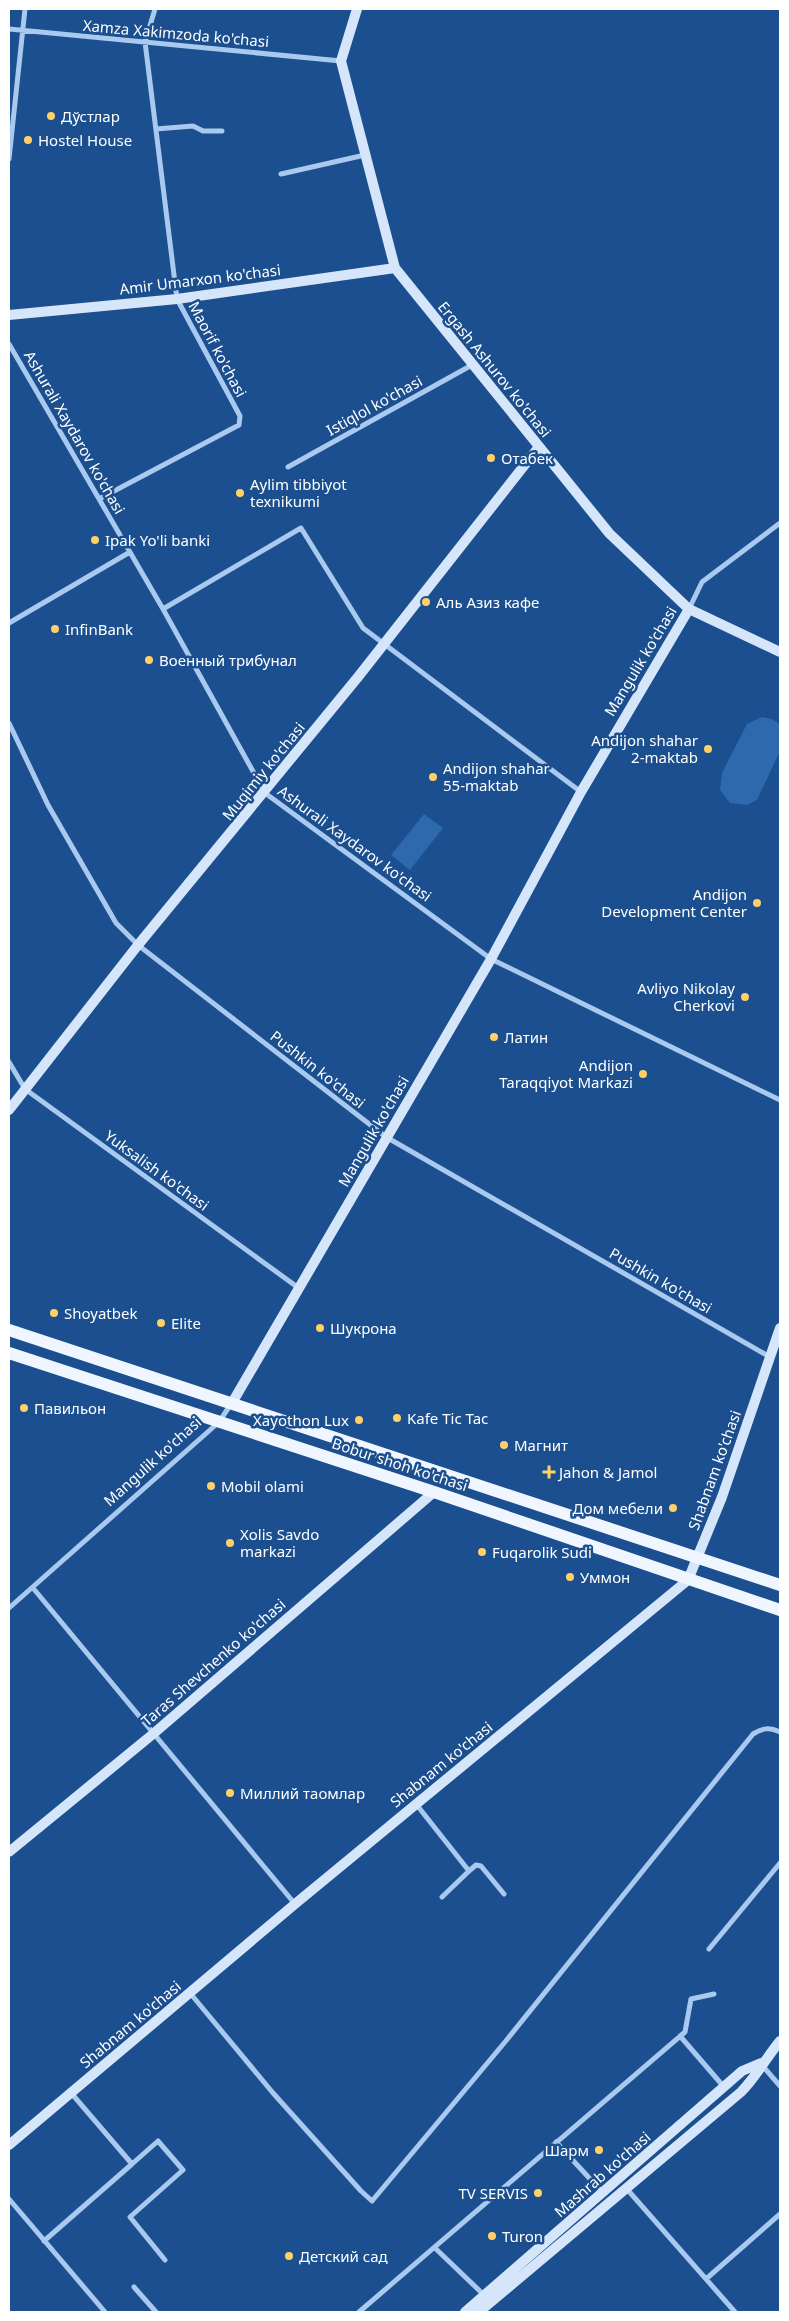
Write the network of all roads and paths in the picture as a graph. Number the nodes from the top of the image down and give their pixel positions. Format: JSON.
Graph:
{"nodes":[{"id":1,"x":25,"y":9,"type":"edge"},
{"id":2,"x":155,"y":9,"type":"edge"},
{"id":3,"x":357,"y":9,"type":"edge"},
{"id":4,"x":9,"y":29,"type":"edge"},
{"id":5,"x":22,"y":31,"type":"junction"},
{"id":6,"x":145,"y":42,"type":"junction"},
{"id":7,"x":341,"y":61,"type":"junction"},
{"id":8,"x":156,"y":129,"type":"junction"},
{"id":9,"x":222,"y":131,"type":"dead end"},
{"id":10,"x":365,"y":155,"type":"junction"},
{"id":11,"x":9,"y":159,"type":"edge"},
{"id":12,"x":281,"y":174,"type":"dead end"},
{"id":13,"x":395,"y":268,"type":"junction"},
{"id":14,"x":177,"y":299,"type":"junction"},
{"id":15,"x":9,"y":315,"type":"edge"},
{"id":16,"x":9,"y":344,"type":"edge"},
{"id":17,"x":472,"y":365,"type":"junction"},
{"id":18,"x":538,"y":448,"type":"junction"},
{"id":19,"x":288,"y":467,"type":"dead end"},
{"id":20,"x":99,"y":499,"type":"junction"},
{"id":21,"x":780,"y":524,"type":"edge"},
{"id":22,"x":130,"y":552,"type":"junction"},
{"id":23,"x":163,"y":609,"type":"junction"},
{"id":24,"x":689,"y":609,"type":"junction"},
{"id":25,"x":9,"y":623,"type":"edge"},
{"id":26,"x":384,"y":644,"type":"junction"},
{"id":27,"x":780,"y":652,"type":"edge"},
{"id":28,"x":9,"y":722,"type":"edge"},
{"id":29,"x":581,"y":792,"type":"junction"},
{"id":30,"x":265,"y":793,"type":"junction"},
{"id":31,"x":138,"y":945,"type":"junction"},
{"id":32,"x":491,"y":959,"type":"junction"},
{"id":33,"x":9,"y":1062,"type":"edge"},
{"id":34,"x":24,"y":1089,"type":"junction"},
{"id":35,"x":780,"y":1100,"type":"edge"},
{"id":36,"x":9,"y":1110,"type":"edge"},
{"id":37,"x":386,"y":1137,"type":"junction"},
{"id":38,"x":300,"y":1289,"type":"junction"},
{"id":39,"x":780,"y":1328,"type":"edge"},
{"id":40,"x":9,"y":1330,"type":"edge"},
{"id":41,"x":9,"y":1354,"type":"edge"},
{"id":42,"x":770,"y":1357,"type":"junction"},
{"id":43,"x":232,"y":1403,"type":"junction"},
{"id":44,"x":218,"y":1422,"type":"junction"},
{"id":45,"x":434,"y":1492,"type":"junction"},
{"id":46,"x":697,"y":1557,"type":"junction"},
{"id":47,"x":688,"y":1580,"type":"junction"},
{"id":48,"x":780,"y":1585,"type":"edge"},
{"id":49,"x":33,"y":1588,"type":"junction"},
{"id":50,"x":9,"y":1608,"type":"edge"},
{"id":51,"x":780,"y":1610,"type":"edge"},
{"id":52,"x":780,"y":1732,"type":"edge"},
{"id":53,"x":153,"y":1734,"type":"junction"},
{"id":54,"x":416,"y":1803,"type":"junction"},
{"id":55,"x":9,"y":1852,"type":"edge"},
{"id":56,"x":780,"y":1863,"type":"edge"},
{"id":57,"x":470,"y":1871,"type":"junction"},
{"id":58,"x":504,"y":1894,"type":"dead end"},
{"id":59,"x":442,"y":1897,"type":"dead end"},
{"id":60,"x":295,"y":1904,"type":"junction"},
{"id":61,"x":709,"y":1949,"type":"dead end"},
{"id":62,"x":190,"y":1993,"type":"junction"},
{"id":63,"x":714,"y":1994,"type":"dead end"},
{"id":64,"x":680,"y":2036,"type":"junction"},
{"id":65,"x":780,"y":2041,"type":"edge"},
{"id":66,"x":761,"y":2063,"type":"junction"},
{"id":67,"x":780,"y":2086,"type":"edge"},
{"id":68,"x":725,"y":2087,"type":"junction"},
{"id":69,"x":72,"y":2094,"type":"junction"},
{"id":70,"x":556,"y":2142,"type":"junction"},
{"id":71,"x":9,"y":2145,"type":"edge"},
{"id":72,"x":132,"y":2164,"type":"junction"},
{"id":73,"x":625,"y":2187,"type":"junction"},
{"id":74,"x":603,"y":2193,"type":"junction"},
{"id":75,"x":9,"y":2199,"type":"edge"},
{"id":76,"x":780,"y":2214,"type":"edge"},
{"id":77,"x":559,"y":2238,"type":"junction"},
{"id":78,"x":44,"y":2241,"type":"junction"},
{"id":79,"x":436,"y":2248,"type":"junction"},
{"id":80,"x":165,"y":2260,"type":"dead end"},
{"id":81,"x":706,"y":2279,"type":"junction"},
{"id":82,"x":134,"y":2287,"type":"dead end"},
{"id":83,"x":484,"y":2296,"type":"junction"},
{"id":84,"x":105,"y":2312,"type":"edge"},
{"id":85,"x":156,"y":2312,"type":"edge"},
{"id":86,"x":358,"y":2312,"type":"edge"},
{"id":87,"x":465,"y":2312,"type":"edge"},
{"id":88,"x":479,"y":2312,"type":"edge"},
{"id":89,"x":735,"y":2312,"type":"edge"}],
"edges":[{"from":1,"to":5,"type":"street"},
{"from":2,"to":6,"type":"street","name":"Maorif ko'chasi"},
{"from":3,"to":7,"type":"street"},
{"from":4,"to":5,"type":"street","name":"Xamza Xakimzoda ko'chasi"},
{"from":5,"to":6,"type":"street","name":"Xamza Xakimzoda ko'chasi"},
{"from":5,"to":11,"type":"street"},
{"from":6,"to":7,"type":"street","name":"Xamza Xakimzoda ko'chasi"},
{"from":6,"to":8,"type":"street","name":"Maorif ko'chasi"},
{"from":7,"to":10,"type":"street","name":"Ergash Ashurov ko'chasi"},
{"from":8,"to":9,"type":"street"},
{"from":8,"to":14,"type":"street","name":"Maorif ko'chasi"},
{"from":10,"to":12,"type":"street"},
{"from":10,"to":13,"type":"street","name":"Ergash Ashurov ko'chasi"},
{"from":13,"to":14,"type":"street","name":"Amir Umarxon ko'chasi"},
{"from":13,"to":17,"type":"street","name":"Ergash Ashurov ko'chasi"},
{"from":14,"to":15,"type":"street","name":"Amir Umarxon ko'chasi"},
{"from":14,"to":20,"type":"street","name":"Maorif ko'chasi"},
{"from":16,"to":20,"type":"street","name":"Ashurali Xaydarov ko'chasi"},
{"from":17,"to":18,"type":"street","name":"Ergash Ashurov ko'chasi"},
{"from":17,"to":19,"type":"street","name":"Istiqlol ko'chasi"},
{"from":18,"to":24,"type":"street","name":"Ergash Ashurov ko'chasi"},
{"from":18,"to":26,"type":"street","name":"Muqimiy ko'chasi"},
{"from":20,"to":22,"type":"street","name":"Ashurali Xaydarov ko'chasi"},
{"from":21,"to":24,"type":"street"},
{"from":22,"to":23,"type":"street","name":"Ashurali Xaydarov ko'chasi"},
{"from":22,"to":25,"type":"street"},
{"from":23,"to":26,"type":"street"},
{"from":23,"to":30,"type":"street","name":"Ashurali Xaydarov ko'chasi"},
{"from":24,"to":27,"type":"street","name":"Ergash Ashurov ko'chasi"},
{"from":24,"to":29,"type":"street","name":"Mangulik ko'chasi"},
{"from":26,"to":29,"type":"street"},
{"from":26,"to":30,"type":"street","name":"Muqimiy ko'chasi"},
{"from":28,"to":31,"type":"street","name":"Pushkin ko'chasi"},
{"from":29,"to":32,"type":"street","name":"Mangulik ko'chasi"},
{"from":30,"to":31,"type":"street","name":"Muqimiy ko'chasi"},
{"from":30,"to":32,"type":"street","name":"Ashurali Xaydarov ko'chasi"},
{"from":31,"to":34,"type":"street","name":"Muqimiy ko'chasi"},
{"from":31,"to":37,"type":"street","name":"Pushkin ko'chasi"},
{"from":32,"to":35,"type":"street","name":"Ashurali Xaydarov ko'chasi"},
{"from":32,"to":37,"type":"street","name":"Mangulik ko'chasi"},
{"from":33,"to":34,"type":"street","name":"Yuksalish ko'chasi"},
{"from":34,"to":36,"type":"street","name":"Muqimiy ko'chasi"},
{"from":34,"to":38,"type":"street","name":"Yuksalish ko'chasi"},
{"from":37,"to":38,"type":"street","name":"Mangulik ko'chasi"},
{"from":37,"to":42,"type":"street","name":"Pushkin ko'chasi"},
{"from":38,"to":43,"type":"street","name":"Mangulik ko'chasi"},
{"from":39,"to":42,"type":"street","name":"Shabnam ko'chasi"},
{"from":40,"to":43,"type":"main road","name":"Bobur shoh ko'chasi"},
{"from":41,"to":44,"type":"main road","name":"Bobur shoh ko'chasi"},
{"from":42,"to":46,"type":"street","name":"Shabnam ko'chasi"},
{"from":43,"to":44,"type":"street","name":"Mangulik ko'chasi"},
{"from":43,"to":46,"type":"main road","name":"Bobur shoh ko'chasi"},
{"from":44,"to":45,"type":"main road","name":"Bobur shoh ko'chasi"},
{"from":44,"to":49,"type":"street","name":"Mangulik ko'chasi"},
{"from":45,"to":47,"type":"main road","name":"Bobur shoh ko'chasi"},
{"from":45,"to":53,"type":"street","name":"Taras Shevchenko ko'chasi"},
{"from":46,"to":47,"type":"street","name":"Shabnam ko'chasi"},
{"from":46,"to":48,"type":"main road","name":"Bobur shoh ko'chasi"},
{"from":47,"to":51,"type":"main road","name":"Bobur shoh ko'chasi"},
{"from":47,"to":54,"type":"street","name":"Shabnam ko'chasi"},
{"from":49,"to":50,"type":"street","name":"Mangulik ko'chasi"},
{"from":49,"to":53,"type":"street"},
{"from":52,"to":62,"type":"street"},
{"from":53,"to":55,"type":"street","name":"Taras Shevchenko ko'chasi"},
{"from":53,"to":60,"type":"street"},
{"from":54,"to":57,"type":"street"},
{"from":54,"to":60,"type":"street","name":"Shabnam ko'chasi"},
{"from":56,"to":61,"type":"street"},
{"from":57,"to":58,"type":"street"},
{"from":57,"to":59,"type":"street"},
{"from":60,"to":62,"type":"street","name":"Shabnam ko'chasi"},
{"from":62,"to":69,"type":"street","name":"Shabnam ko'chasi"},
{"from":63,"to":64,"type":"street"},
{"from":64,"to":68,"type":"street"},
{"from":64,"to":70,"type":"street"},
{"from":65,"to":66,"type":"street","name":"Mashrab ko'chasi"},
{"from":66,"to":67,"type":"street"},
{"from":66,"to":68,"type":"street","name":"Mashrab ko'chasi"},
{"from":66,"to":73,"type":"street","name":"Mashrab ko'chasi"},
{"from":68,"to":74,"type":"street","name":"Mashrab ko'chasi"},
{"from":69,"to":71,"type":"street","name":"Shabnam ko'chasi"},
{"from":69,"to":72,"type":"street"},
{"from":70,"to":74,"type":"street"},
{"from":70,"to":79,"type":"street"},
{"from":72,"to":78,"type":"street"},
{"from":72,"to":80,"type":"street"},
{"from":73,"to":77,"type":"street","name":"Mashrab ko'chasi"},
{"from":73,"to":81,"type":"street"},
{"from":74,"to":77,"type":"street","name":"Mashrab ko'chasi"},
{"from":75,"to":78,"type":"street"},
{"from":76,"to":81,"type":"street"},
{"from":77,"to":83,"type":"street","name":"Mashrab ko'chasi"},
{"from":77,"to":88,"type":"street","name":"Mashrab ko'chasi"},
{"from":78,"to":84,"type":"street"},
{"from":79,"to":83,"type":"street"},
{"from":79,"to":86,"type":"street"},
{"from":81,"to":89,"type":"street"},
{"from":82,"to":85,"type":"street"},
{"from":83,"to":87,"type":"street","name":"Mashrab ko'chasi"}]}
